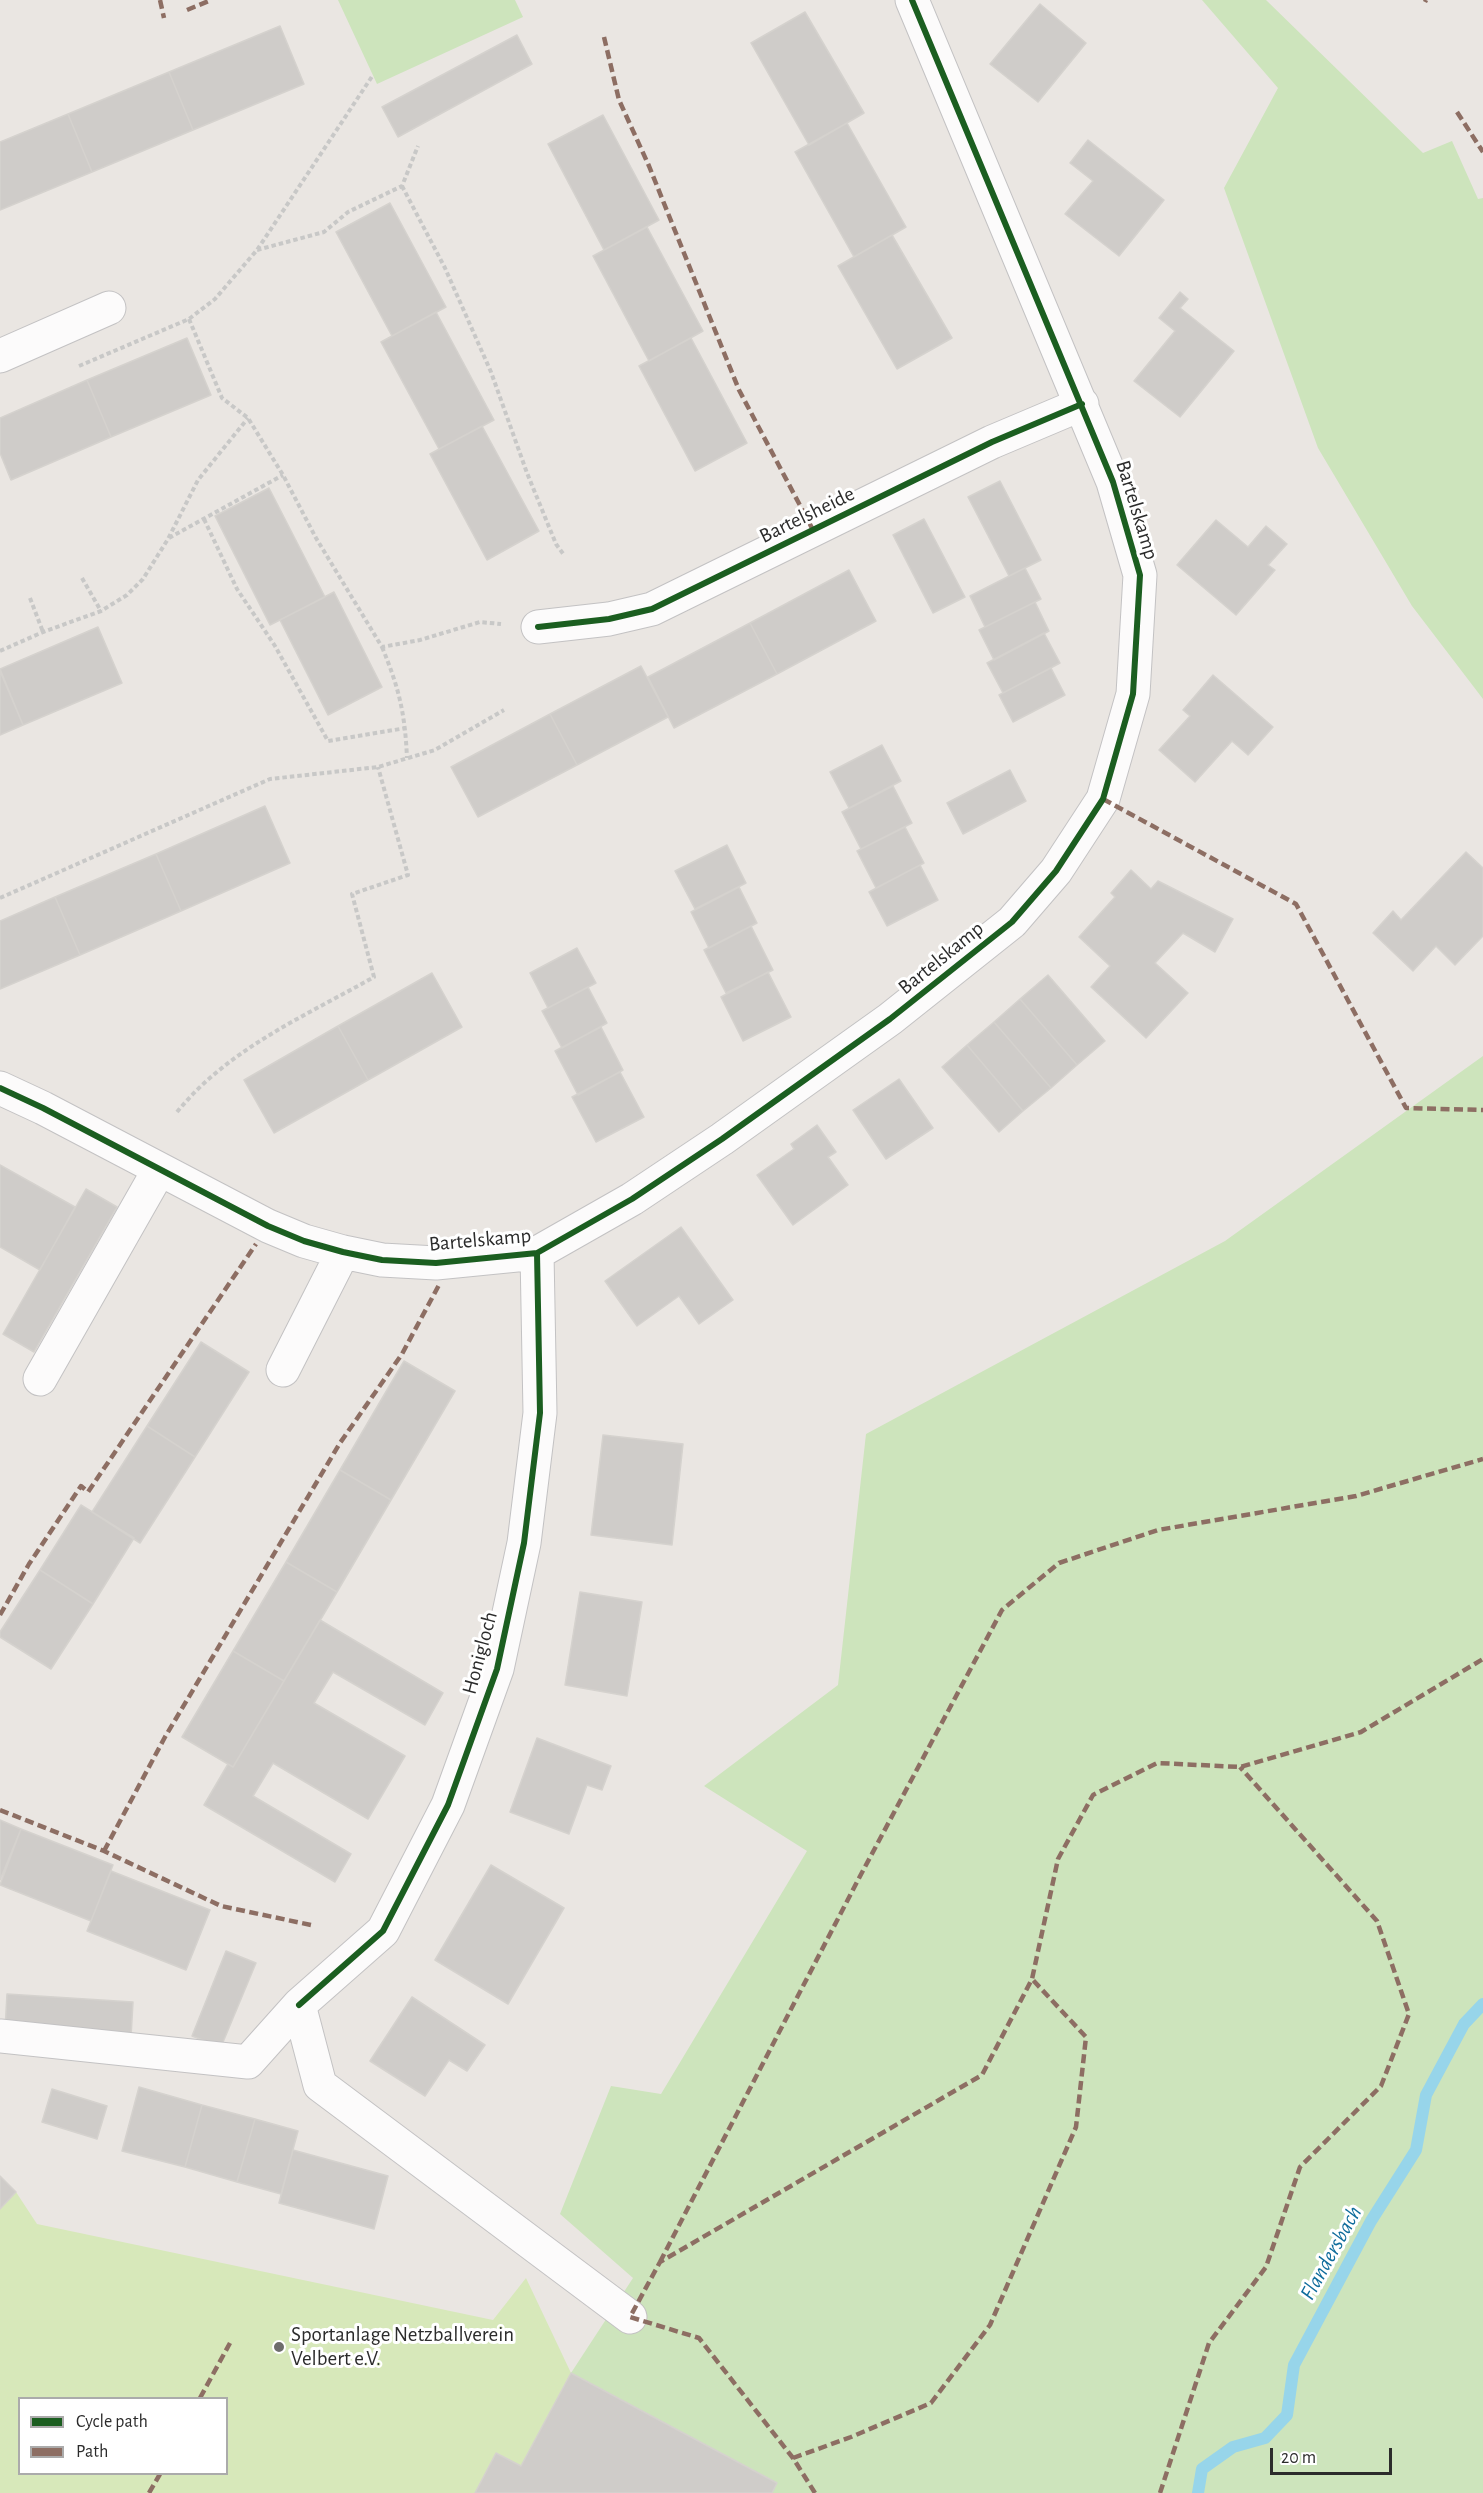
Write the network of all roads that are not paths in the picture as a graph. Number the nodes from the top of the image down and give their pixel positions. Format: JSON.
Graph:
{"nodes":[{"id":1,"x":912,"y":0,"type":"edge"},
{"id":2,"x":109,"y":308,"type":"dead end"},
{"id":3,"x":0,"y":356,"type":"edge"},
{"id":4,"x":1082,"y":404,"type":"junction"},
{"id":5,"x":538,"y":627,"type":"road end"},
{"id":6,"x":0,"y":1088,"type":"edge"},
{"id":7,"x":159,"y":1170,"type":"junction"},
{"id":8,"x":343,"y":1252,"type":"junction"},
{"id":9,"x":537,"y":1253,"type":"junction"},
{"id":10,"x":284,"y":1370,"type":"dead end"},
{"id":11,"x":40,"y":1378,"type":"dead end"},
{"id":12,"x":299,"y":2005,"type":"junction"},
{"id":13,"x":0,"y":2036,"type":"edge"},
{"id":14,"x":630,"y":2318,"type":"dead end"}],
"edges":[{"from":1,"to":4,"type":"street","name":"Bartelskamp"},
{"from":2,"to":3,"type":"street"},
{"from":4,"to":5,"type":"street","name":"Bartelsheide"},
{"from":4,"to":9,"type":"street","name":"Bartelskamp"},
{"from":6,"to":7,"type":"street","name":"Bartelskamp"},
{"from":7,"to":8,"type":"street","name":"Bartelskamp"},
{"from":7,"to":11,"type":"street"},
{"from":8,"to":9,"type":"street","name":"Bartelskamp"},
{"from":8,"to":10,"type":"street"},
{"from":9,"to":12,"type":"street","name":"Honigloch"},
{"from":12,"to":13,"type":"street","name":"Honigloch"},
{"from":12,"to":14,"type":"street"}]}
